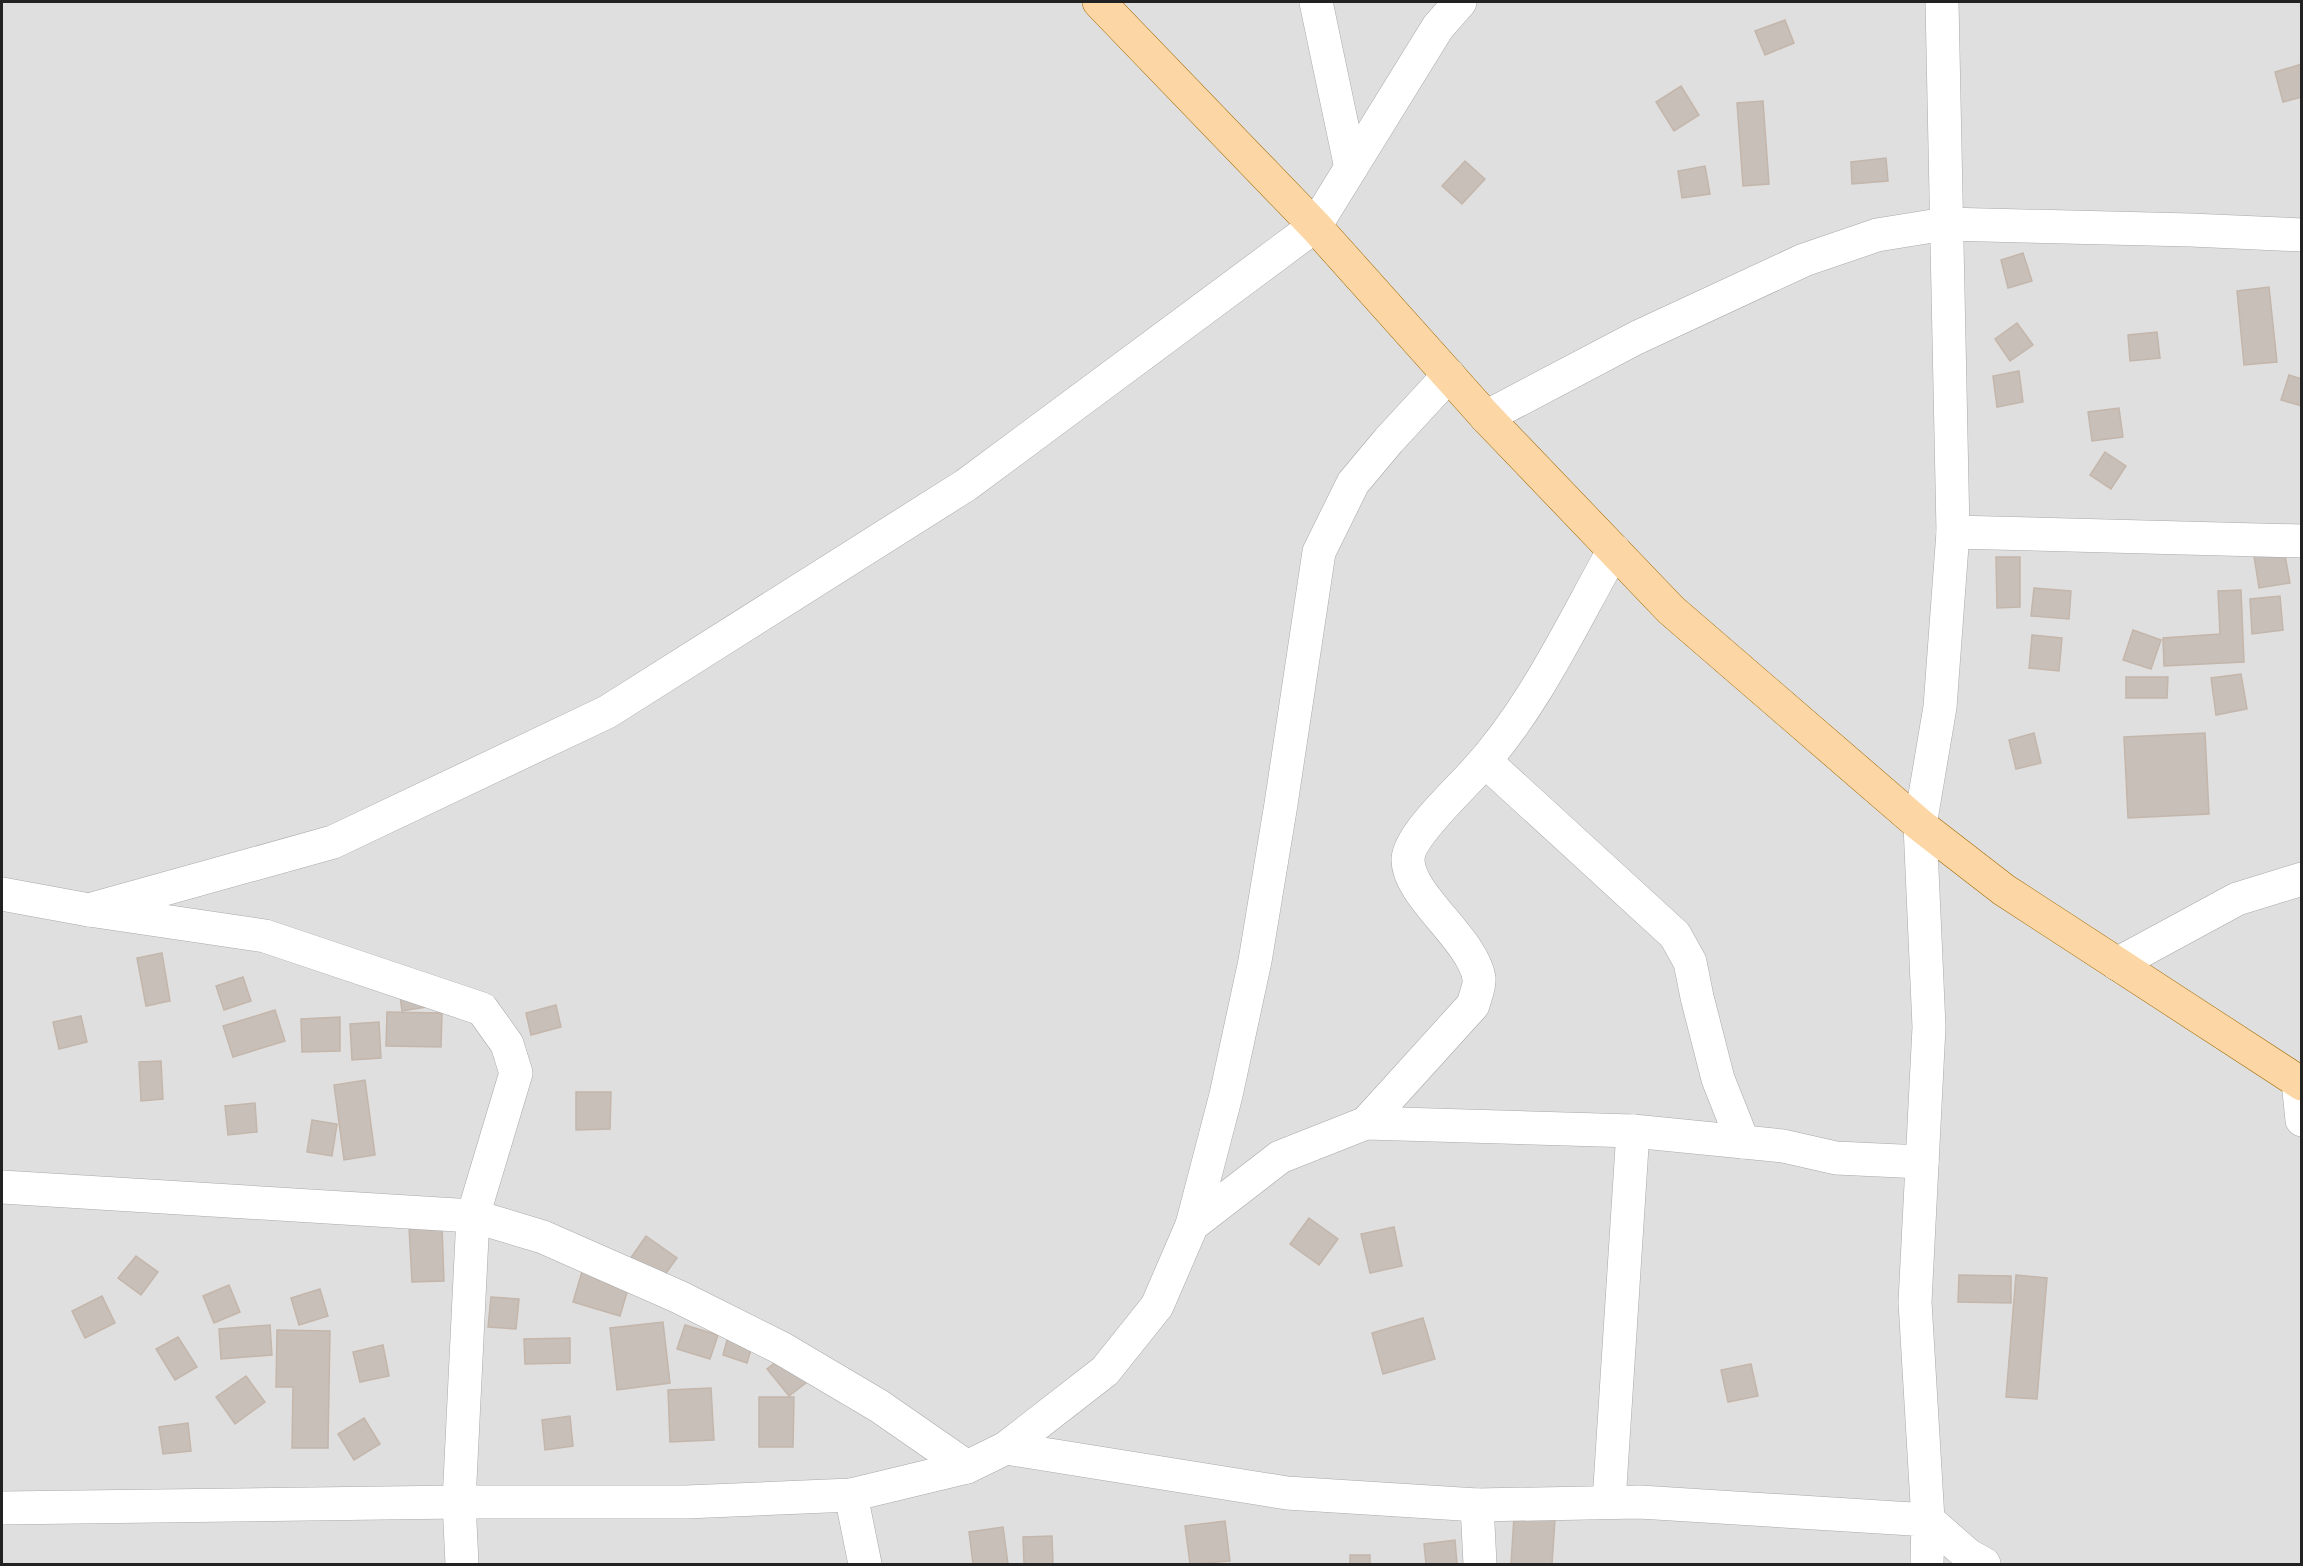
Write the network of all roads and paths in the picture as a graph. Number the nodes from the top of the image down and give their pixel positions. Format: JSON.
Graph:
{"nodes":[{"id":1,"x":1099,"y":2,"type":"edge"},
{"id":2,"x":1316,"y":2,"type":"edge"},
{"id":3,"x":1460,"y":2,"type":"edge"},
{"id":4,"x":1942,"y":2,"type":"edge"},
{"id":5,"x":1351,"y":168,"type":"junction"},
{"id":6,"x":1945,"y":224,"type":"junction"},
{"id":7,"x":1315,"y":226,"type":"junction"},
{"id":8,"x":2301,"y":235,"type":"edge"},
{"id":9,"x":1449,"y":375,"type":"junction"},
{"id":10,"x":1486,"y":417,"type":"junction"},
{"id":11,"x":1953,"y":532,"type":"junction"},
{"id":12,"x":2301,"y":541,"type":"edge"},
{"id":13,"x":1614,"y":550,"type":"junction"},
{"id":14,"x":1485,"y":762,"type":"junction"},
{"id":15,"x":1920,"y":825,"type":"junction"},
{"id":16,"x":2301,"y":879,"type":"edge"},
{"id":17,"x":2,"y":894,"type":"edge"},
{"id":18,"x":89,"y":910,"type":"junction"},
{"id":19,"x":2117,"y":964,"type":"junction"},
{"id":20,"x":2300,"y":1082,"type":"edge"},
{"id":21,"x":2301,"y":1120,"type":"edge"},
{"id":22,"x":1366,"y":1123,"type":"junction"},
{"id":23,"x":1633,"y":1131,"type":"junction"},
{"id":24,"x":1743,"y":1142,"type":"junction"},
{"id":25,"x":1922,"y":1162,"type":"junction"},
{"id":26,"x":2,"y":1187,"type":"edge"},
{"id":27,"x":473,"y":1216,"type":"junction"},
{"id":28,"x":1192,"y":1225,"type":"junction"},
{"id":29,"x":1006,"y":1448,"type":"junction"},
{"id":30,"x":967,"y":1467,"type":"junction"},
{"id":31,"x":850,"y":1495,"type":"junction"},
{"id":32,"x":459,"y":1502,"type":"junction"},
{"id":33,"x":1610,"y":1502,"type":"junction"},
{"id":34,"x":1477,"y":1505,"type":"junction"},
{"id":35,"x":2,"y":1508,"type":"edge"},
{"id":36,"x":1928,"y":1520,"type":"junction"},
{"id":37,"x":462,"y":1564,"type":"edge"},
{"id":38,"x":865,"y":1564,"type":"edge"},
{"id":39,"x":1480,"y":1564,"type":"edge"},
{"id":40,"x":1927,"y":1564,"type":"edge"},
{"id":41,"x":1984,"y":1564,"type":"edge"}],
"edges":[{"from":1,"to":7,"type":"main road"},
{"from":2,"to":5,"type":"street"},
{"from":3,"to":5,"type":"street"},
{"from":4,"to":6,"type":"street"},
{"from":5,"to":7,"type":"street"},
{"from":6,"to":8,"type":"street"},
{"from":6,"to":10,"type":"street"},
{"from":6,"to":11,"type":"street"},
{"from":7,"to":9,"type":"main road"},
{"from":7,"to":18,"type":"street"},
{"from":9,"to":10,"type":"main road"},
{"from":9,"to":28,"type":"street"},
{"from":10,"to":13,"type":"main road"},
{"from":11,"to":12,"type":"street"},
{"from":11,"to":15,"type":"street"},
{"from":13,"to":14,"type":"street"},
{"from":13,"to":15,"type":"main road"},
{"from":14,"to":22,"type":"street"},
{"from":14,"to":24,"type":"street"},
{"from":15,"to":19,"type":"main road"},
{"from":15,"to":25,"type":"street"},
{"from":16,"to":19,"type":"street"},
{"from":17,"to":18,"type":"street"},
{"from":18,"to":27,"type":"street"},
{"from":19,"to":20,"type":"main road"},
{"from":20,"to":21,"type":"street"},
{"from":22,"to":23,"type":"street"},
{"from":22,"to":28,"type":"street"},
{"from":23,"to":24,"type":"street"},
{"from":23,"to":33,"type":"street"},
{"from":24,"to":25,"type":"street"},
{"from":25,"to":36,"type":"street"},
{"from":26,"to":27,"type":"street"},
{"from":27,"to":30,"type":"street"},
{"from":27,"to":32,"type":"street"},
{"from":28,"to":29,"type":"street"},
{"from":29,"to":30,"type":"street"},
{"from":29,"to":34,"type":"street"},
{"from":30,"to":31,"type":"street"},
{"from":31,"to":32,"type":"street"},
{"from":31,"to":38,"type":"street"},
{"from":32,"to":35,"type":"street"},
{"from":32,"to":37,"type":"street"},
{"from":33,"to":34,"type":"street"},
{"from":33,"to":36,"type":"street"},
{"from":34,"to":39,"type":"street"},
{"from":36,"to":40,"type":"street"},
{"from":36,"to":41,"type":"street"}]}
